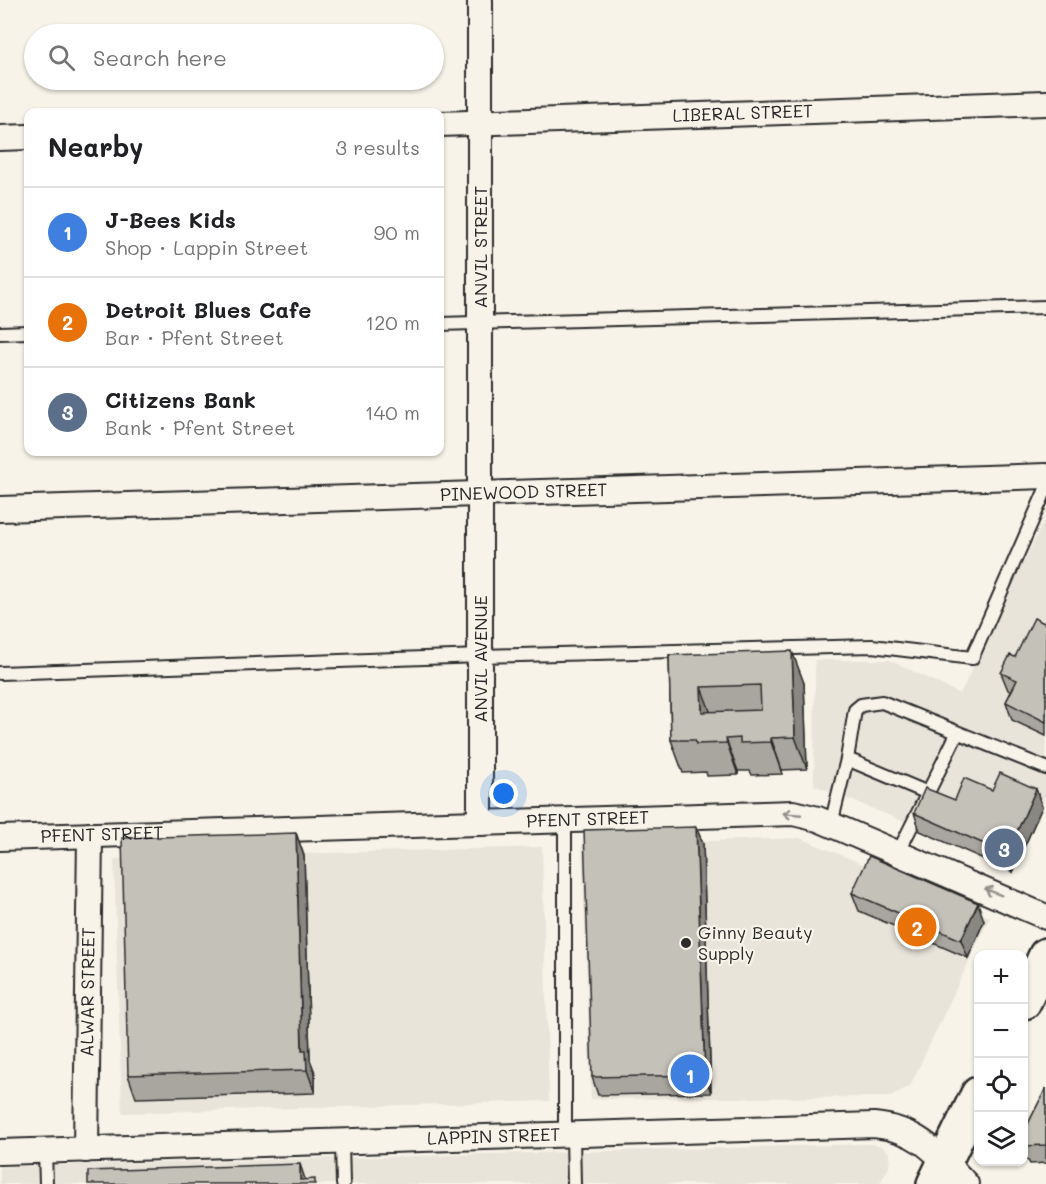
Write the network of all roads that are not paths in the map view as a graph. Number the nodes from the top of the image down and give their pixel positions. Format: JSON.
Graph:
{"nodes":[{"id":1,"x":480,"y":0,"type":"edge"},
{"id":2,"x":1046,"y":103,"type":"edge"},
{"id":3,"x":481,"y":123,"type":"junction"},
{"id":4,"x":444,"y":124,"type":"edge"},
{"id":5,"x":24,"y":137,"type":"edge"},
{"id":6,"x":0,"y":138,"type":"edge"},
{"id":7,"x":1046,"y":307,"type":"edge"},
{"id":8,"x":481,"y":323,"type":"junction"},
{"id":9,"x":444,"y":324,"type":"edge"},
{"id":10,"x":24,"y":332,"type":"edge"},
{"id":11,"x":0,"y":333,"type":"edge"},
{"id":12,"x":1046,"y":476,"type":"edge"},
{"id":13,"x":1046,"y":489,"type":"edge"},
{"id":14,"x":482,"y":494,"type":"junction"},
{"id":15,"x":0,"y":509,"type":"edge"},
{"id":16,"x":481,"y":656,"type":"junction"},
{"id":17,"x":0,"y":673,"type":"edge"},
{"id":18,"x":957,"y":734,"type":"junction"},
{"id":19,"x":847,"y":759,"type":"junction"},
{"id":20,"x":1046,"y":768,"type":"edge"},
{"id":21,"x":928,"y":793,"type":"junction"},
{"id":22,"x":565,"y":820,"type":"junction"},
{"id":23,"x":480,"y":823,"type":"junction"},
{"id":24,"x":831,"y":824,"type":"junction"},
{"id":25,"x":90,"y":835,"type":"junction"},
{"id":26,"x":0,"y":838,"type":"edge"},
{"id":27,"x":898,"y":853,"type":"junction"},
{"id":28,"x":1046,"y":917,"type":"edge"},
{"id":29,"x":1046,"y":955,"type":"edge"},
{"id":30,"x":1028,"y":992,"type":"edge"},
{"id":31,"x":974,"y":1105,"type":"edge"},
{"id":32,"x":569,"y":1136,"type":"junction"},
{"id":33,"x":342,"y":1143,"type":"junction"},
{"id":34,"x":86,"y":1150,"type":"junction"},
{"id":35,"x":45,"y":1151,"type":"junction"},
{"id":36,"x":0,"y":1152,"type":"edge"},
{"id":37,"x":948,"y":1177,"type":"edge"},
{"id":38,"x":46,"y":1184,"type":"edge"},
{"id":39,"x":343,"y":1184,"type":"edge"},
{"id":40,"x":574,"y":1184,"type":"edge"}],
"edges":[{"from":1,"to":3,"type":"street","name":"ANVIL STREET"},
{"from":2,"to":3,"type":"street","name":"LIBERAL STREET"},
{"from":3,"to":4,"type":"street","name":"LIBERAL STREET"},
{"from":3,"to":8,"type":"street","name":"ANVIL STREET"},
{"from":5,"to":6,"type":"street"},
{"from":7,"to":8,"type":"lane"},
{"from":8,"to":9,"type":"lane"},
{"from":8,"to":14,"type":"street","name":"ANVIL STREET"},
{"from":10,"to":11,"type":"lane"},
{"from":12,"to":14,"type":"street","name":"PINEWOOD STREET"},
{"from":13,"to":16,"type":"lane"},
{"from":14,"to":15,"type":"street","name":"PINEWOOD STREET"},
{"from":14,"to":16,"type":"street","name":"ANVIL AVENUE"},
{"from":16,"to":17,"type":"lane"},
{"from":16,"to":23,"type":"street","name":"ANVIL AVENUE"},
{"from":18,"to":19,"type":"lane"},
{"from":18,"to":20,"type":"lane"},
{"from":18,"to":21,"type":"lane"},
{"from":19,"to":21,"type":"lane"},
{"from":19,"to":24,"type":"lane"},
{"from":21,"to":27,"type":"lane"},
{"from":22,"to":23,"type":"street","name":"PFENT STREET"},
{"from":24,"to":22,"type":"street","name":"PFENT STREET","one_way":true},
{"from":22,"to":32,"type":"lane"},
{"from":23,"to":25,"type":"street","name":"PFENT STREET"},
{"from":24,"to":27,"type":"street","name":"PFENT STREET"},
{"from":25,"to":26,"type":"street","name":"PFENT STREET"},
{"from":25,"to":34,"type":"street","name":"ALWAR STREET"},
{"from":28,"to":27,"type":"street","name":"PFENT STREET","one_way":true},
{"from":29,"to":30,"type":"main road"},
{"from":31,"to":37,"type":"main road"},
{"from":32,"to":33,"type":"street","name":"LAPPIN STREET"},
{"from":32,"to":37,"type":"street","name":"LAPPIN STREET"},
{"from":32,"to":40,"type":"lane"},
{"from":33,"to":34,"type":"street","name":"LAPPIN STREET"},
{"from":33,"to":39,"type":"lane"},
{"from":34,"to":35,"type":"street","name":"LAPPIN STREET"},
{"from":35,"to":36,"type":"street","name":"LAPPIN STREET"},
{"from":35,"to":38,"type":"lane"}]}
